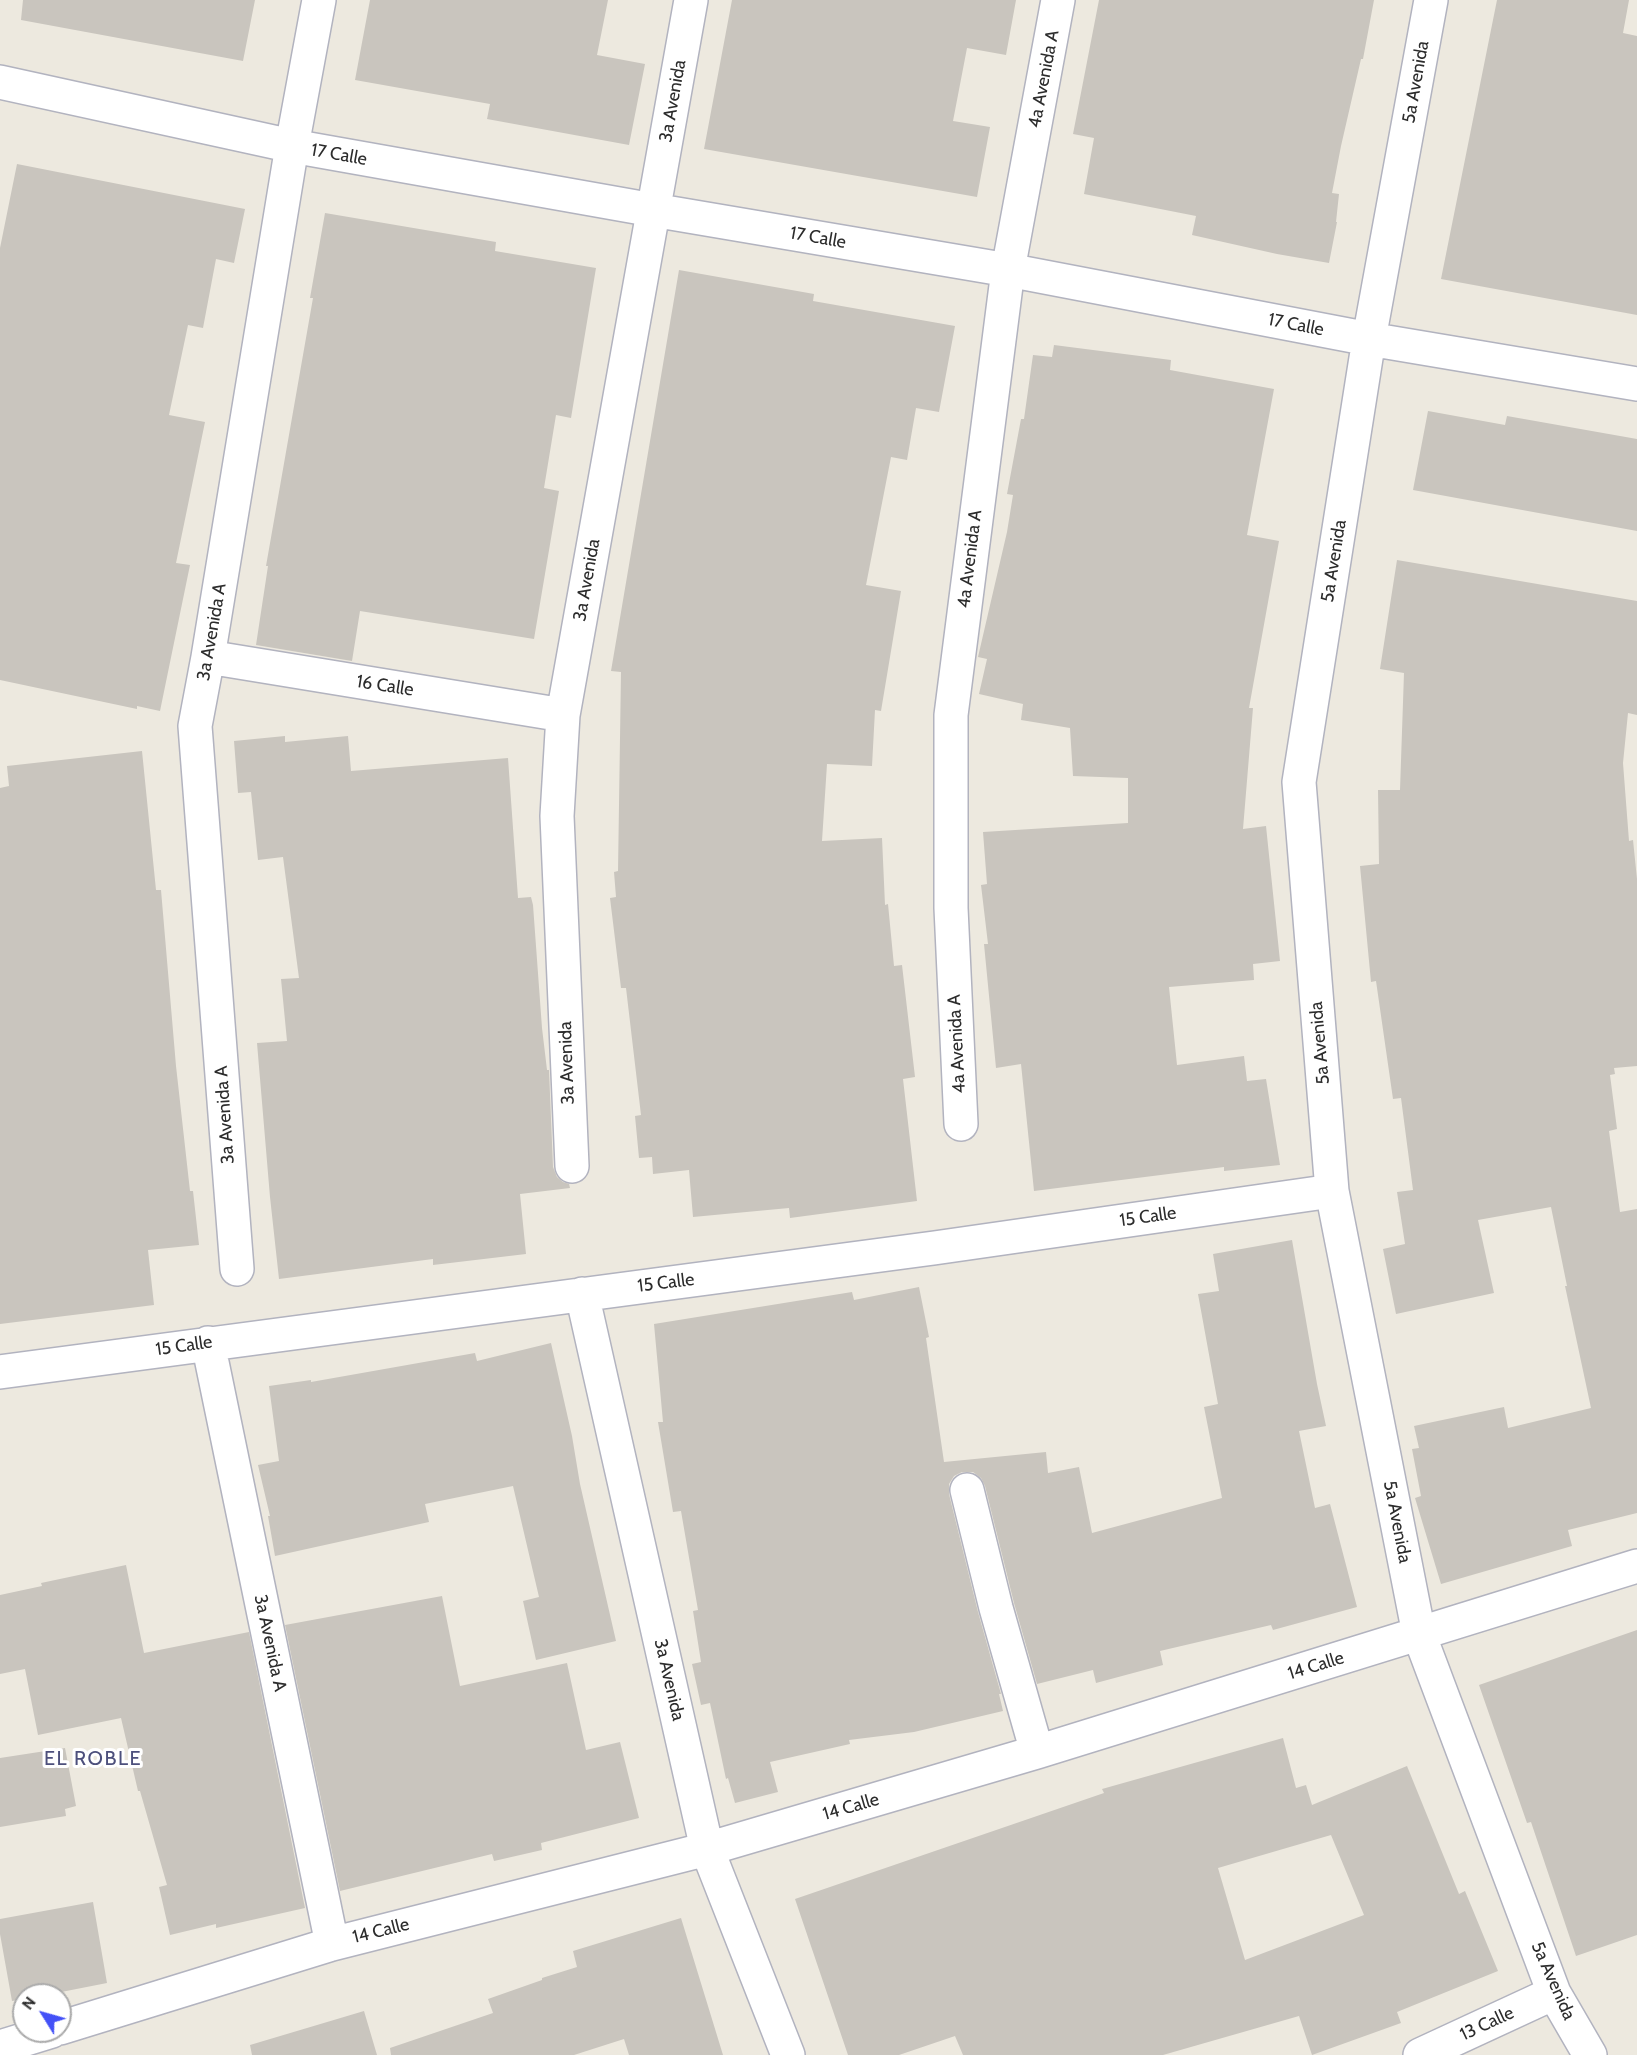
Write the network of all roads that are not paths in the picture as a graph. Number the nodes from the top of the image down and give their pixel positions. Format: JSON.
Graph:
{"nodes":[{"id":1,"x":319,"y":0,"type":"edge"},
{"id":2,"x":691,"y":0,"type":"edge"},
{"id":3,"x":1058,"y":0,"type":"edge"},
{"id":4,"x":1431,"y":0,"type":"edge"},
{"id":5,"x":0,"y":82,"type":"edge"},
{"id":6,"x":292,"y":146,"type":"junction"},
{"id":7,"x":654,"y":210,"type":"junction"},
{"id":8,"x":1008,"y":270,"type":"junction"},
{"id":9,"x":1369,"y":339,"type":"junction"},
{"id":10,"x":1637,"y":384,"type":"edge"},
{"id":11,"x":208,"y":657,"type":"junction"},
{"id":12,"x":563,"y":715,"type":"junction"},
{"id":13,"x":961,"y":1124,"type":"dead end"},
{"id":14,"x":572,"y":1166,"type":"dead end"},
{"id":15,"x":1332,"y":1191,"type":"junction"},
{"id":16,"x":237,"y":1269,"type":"dead end"},
{"id":17,"x":582,"y":1294,"type":"junction"},
{"id":18,"x":208,"y":1343,"type":"junction"},
{"id":19,"x":0,"y":1372,"type":"edge"},
{"id":20,"x":967,"y":1490,"type":"dead end"},
{"id":21,"x":1637,"y":1566,"type":"edge"},
{"id":22,"x":1419,"y":1634,"type":"junction"},
{"id":23,"x":1037,"y":1752,"type":"junction"},
{"id":24,"x":706,"y":1849,"type":"junction"},
{"id":25,"x":332,"y":1944,"type":"junction"},
{"id":26,"x":1554,"y":1993,"type":"junction"},
{"id":27,"x":72,"y":2024,"type":"edge"},
{"id":28,"x":788,"y":2055,"type":"edge"},
{"id":29,"x":1420,"y":2055,"type":"edge"},
{"id":30,"x":1590,"y":2055,"type":"edge"}],
"edges":[{"from":1,"to":6,"type":"street","name":"3a Avenida A"},
{"from":2,"to":7,"type":"street","name":"3a Avenida"},
{"from":3,"to":8,"type":"street","name":"4a Avenida A"},
{"from":4,"to":9,"type":"street","name":"5a Avenida"},
{"from":5,"to":6,"type":"street","name":"17 Calle"},
{"from":6,"to":7,"type":"street","name":"17 Calle"},
{"from":6,"to":11,"type":"street","name":"3a Avenida A"},
{"from":7,"to":8,"type":"street","name":"17 Calle"},
{"from":7,"to":12,"type":"street","name":"3a Avenida"},
{"from":8,"to":9,"type":"street","name":"17 Calle"},
{"from":8,"to":13,"type":"street","name":"4a Avenida A"},
{"from":9,"to":10,"type":"street","name":"17 Calle"},
{"from":9,"to":15,"type":"street","name":"5a Avenida"},
{"from":11,"to":12,"type":"street","name":"16 Calle"},
{"from":11,"to":16,"type":"street","name":"3a Avenida A"},
{"from":12,"to":14,"type":"street","name":"3a Avenida"},
{"from":15,"to":17,"type":"street","name":"15 Calle"},
{"from":15,"to":22,"type":"street","name":"5a Avenida"},
{"from":17,"to":18,"type":"street","name":"15 Calle"},
{"from":17,"to":24,"type":"street","name":"3a Avenida"},
{"from":18,"to":19,"type":"street","name":"15 Calle"},
{"from":18,"to":25,"type":"street","name":"3a Avenida A"},
{"from":20,"to":23,"type":"street"},
{"from":21,"to":22,"type":"street","name":"14 Calle"},
{"from":22,"to":23,"type":"street","name":"14 Calle"},
{"from":22,"to":26,"type":"street","name":"5a Avenida"},
{"from":23,"to":24,"type":"street","name":"14 Calle"},
{"from":24,"to":25,"type":"street","name":"14 Calle"},
{"from":24,"to":28,"type":"street","name":"3a Avenida"},
{"from":25,"to":27,"type":"street","name":"14 Calle"},
{"from":26,"to":29,"type":"street","name":"13 Calle"},
{"from":26,"to":30,"type":"street","name":"5a Avenida"}]}
